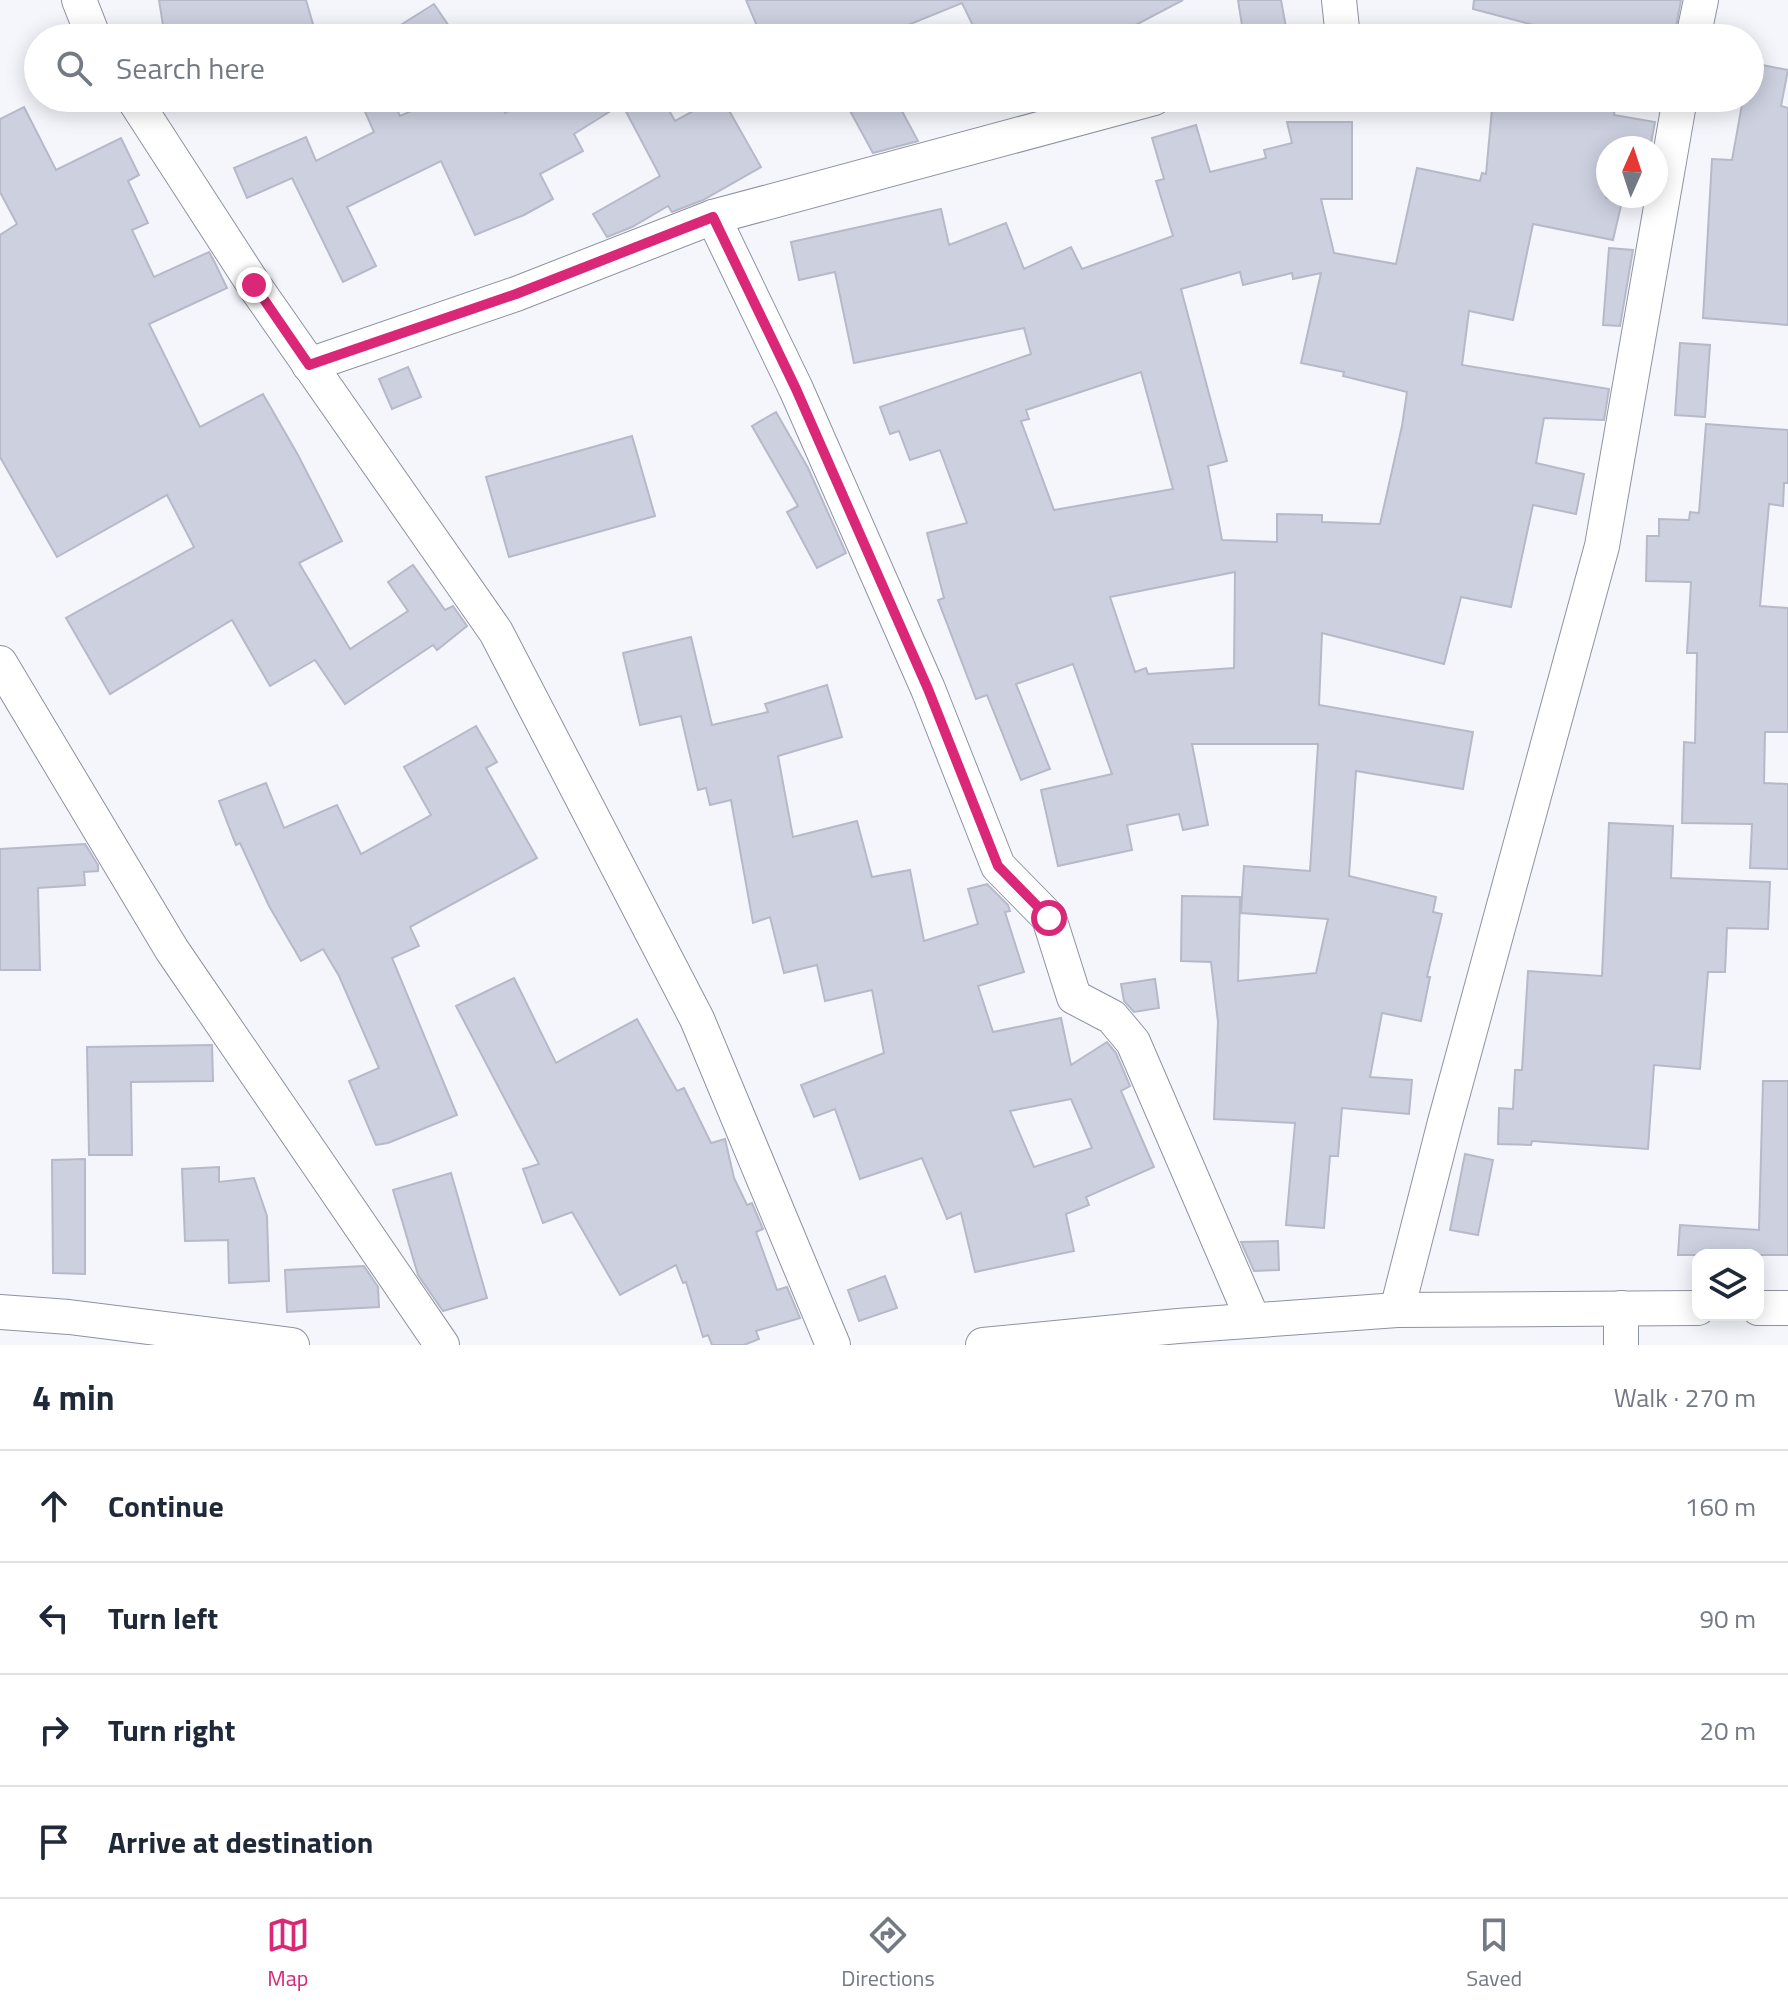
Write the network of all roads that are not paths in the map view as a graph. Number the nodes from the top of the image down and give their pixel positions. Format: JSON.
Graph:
{"nodes":[{"id":1,"x":79,"y":0,"type":"edge"},
{"id":2,"x":1339,"y":0,"type":"edge"},
{"id":3,"x":1701,"y":0,"type":"edge"},
{"id":4,"x":88,"y":24,"type":"edge"},
{"id":5,"x":1342,"y":24,"type":"edge"},
{"id":6,"x":1696,"y":24,"type":"edge"},
{"id":7,"x":142,"y":112,"type":"edge"},
{"id":8,"x":1102,"y":112,"type":"edge"},
{"id":9,"x":1671,"y":112,"type":"edge"},
{"id":10,"x":713,"y":217,"type":"junction"},
{"id":11,"x":309,"y":365,"type":"junction"},
{"id":12,"x":0,"y":663,"type":"edge"},
{"id":13,"x":1621,"y":1308,"type":"junction"},
{"id":14,"x":1692,"y":1308,"type":"edge"},
{"id":15,"x":1764,"y":1308,"type":"edge"},
{"id":16,"x":1788,"y":1308,"type":"edge"},
{"id":17,"x":1397,"y":1310,"type":"junction"},
{"id":18,"x":0,"y":1312,"type":"edge"},
{"id":19,"x":1253,"y":1320,"type":"junction"},
{"id":20,"x":1179,"y":1336,"type":"edge"},
{"id":21,"x":292,"y":1345,"type":"edge"},
{"id":22,"x":442,"y":1345,"type":"edge"},
{"id":23,"x":833,"y":1345,"type":"edge"},
{"id":24,"x":983,"y":1345,"type":"edge"},
{"id":25,"x":1621,"y":1345,"type":"edge"}],
"edges":[{"from":1,"to":4,"type":"street"},
{"from":2,"to":5,"type":"street"},
{"from":3,"to":6,"type":"street"},
{"from":7,"to":11,"type":"street"},
{"from":8,"to":10,"type":"street"},
{"from":9,"to":17,"type":"street"},
{"from":10,"to":11,"type":"street"},
{"from":10,"to":19,"type":"street"},
{"from":11,"to":23,"type":"street"},
{"from":12,"to":22,"type":"street"},
{"from":13,"to":14,"type":"street"},
{"from":13,"to":17,"type":"street"},
{"from":13,"to":25,"type":"street"},
{"from":15,"to":16,"type":"street"},
{"from":17,"to":19,"type":"street"},
{"from":18,"to":21,"type":"street"},
{"from":19,"to":20,"type":"street"},
{"from":20,"to":24,"type":"street"}]}
